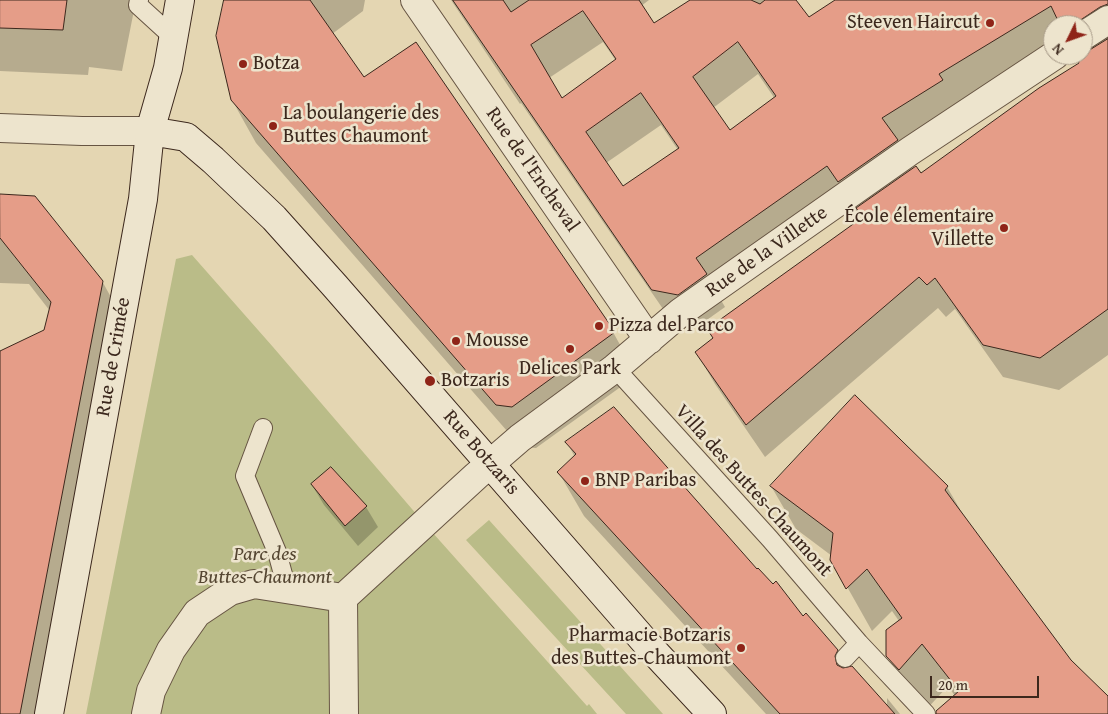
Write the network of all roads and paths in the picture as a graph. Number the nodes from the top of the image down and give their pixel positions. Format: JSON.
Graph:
{"nodes":[{"id":1,"x":139,"y":0,"type":"edge"},
{"id":2,"x":180,"y":0,"type":"edge"},
{"id":3,"x":415,"y":0,"type":"edge"},
{"id":4,"x":1108,"y":20,"type":"edge"},
{"id":5,"x":1093,"y":30,"type":"edge"},
{"id":6,"x":173,"y":37,"type":"junction"},
{"id":7,"x":1043,"y":63,"type":"edge"},
{"id":8,"x":0,"y":128,"type":"edge"},
{"id":9,"x":150,"y":131,"type":"junction"},
{"id":10,"x":649,"y":340,"type":"junction"},
{"id":11,"x":615,"y":368,"type":"junction"},
{"id":12,"x":263,"y":428,"type":"dead end"},
{"id":13,"x":490,"y":464,"type":"junction"},
{"id":14,"x":287,"y":589,"type":"junction"},
{"id":15,"x":344,"y":598,"type":"junction"},
{"id":16,"x":859,"y":642,"type":"junction"},
{"id":17,"x":845,"y":658,"type":"dead end"},
{"id":18,"x":49,"y":714,"type":"edge"},
{"id":19,"x":146,"y":714,"type":"edge"},
{"id":20,"x":344,"y":714,"type":"edge"},
{"id":21,"x":712,"y":714,"type":"edge"},
{"id":22,"x":926,"y":714,"type":"edge"}],
"edges":[{"from":1,"to":6,"type":"lane"},
{"from":2,"to":6,"type":"street","name":"Rue de Crimée"},
{"from":3,"to":10,"type":"street","name":"Rue de l'Encheval"},
{"from":4,"to":5,"type":"street"},
{"from":6,"to":9,"type":"street","name":"Rue de Crimée"},
{"from":7,"to":10,"type":"street","name":"Rue de la Villette"},
{"from":8,"to":9,"type":"street","name":"Rue Botzaris"},
{"from":9,"to":13,"type":"street","name":"Rue Botzaris"},
{"from":9,"to":18,"type":"street","name":"Rue de Crimée"},
{"from":10,"to":11,"type":"street","name":"Rue de la Villette"},
{"from":11,"to":13,"type":"street","name":"Rue de la Villette"},
{"from":11,"to":16,"type":"lane","name":"Villa des Buttes-Chaumont"},
{"from":12,"to":14,"type":"lane"},
{"from":13,"to":15,"type":"street","name":"Rue de la Villette"},
{"from":13,"to":21,"type":"street","name":"Rue Botzaris"},
{"from":14,"to":15,"type":"street"},
{"from":14,"to":19,"type":"street"},
{"from":15,"to":20,"type":"street"},
{"from":16,"to":17,"type":"lane"},
{"from":16,"to":22,"type":"lane","name":"Villa des Buttes-Chaumont"}]}
